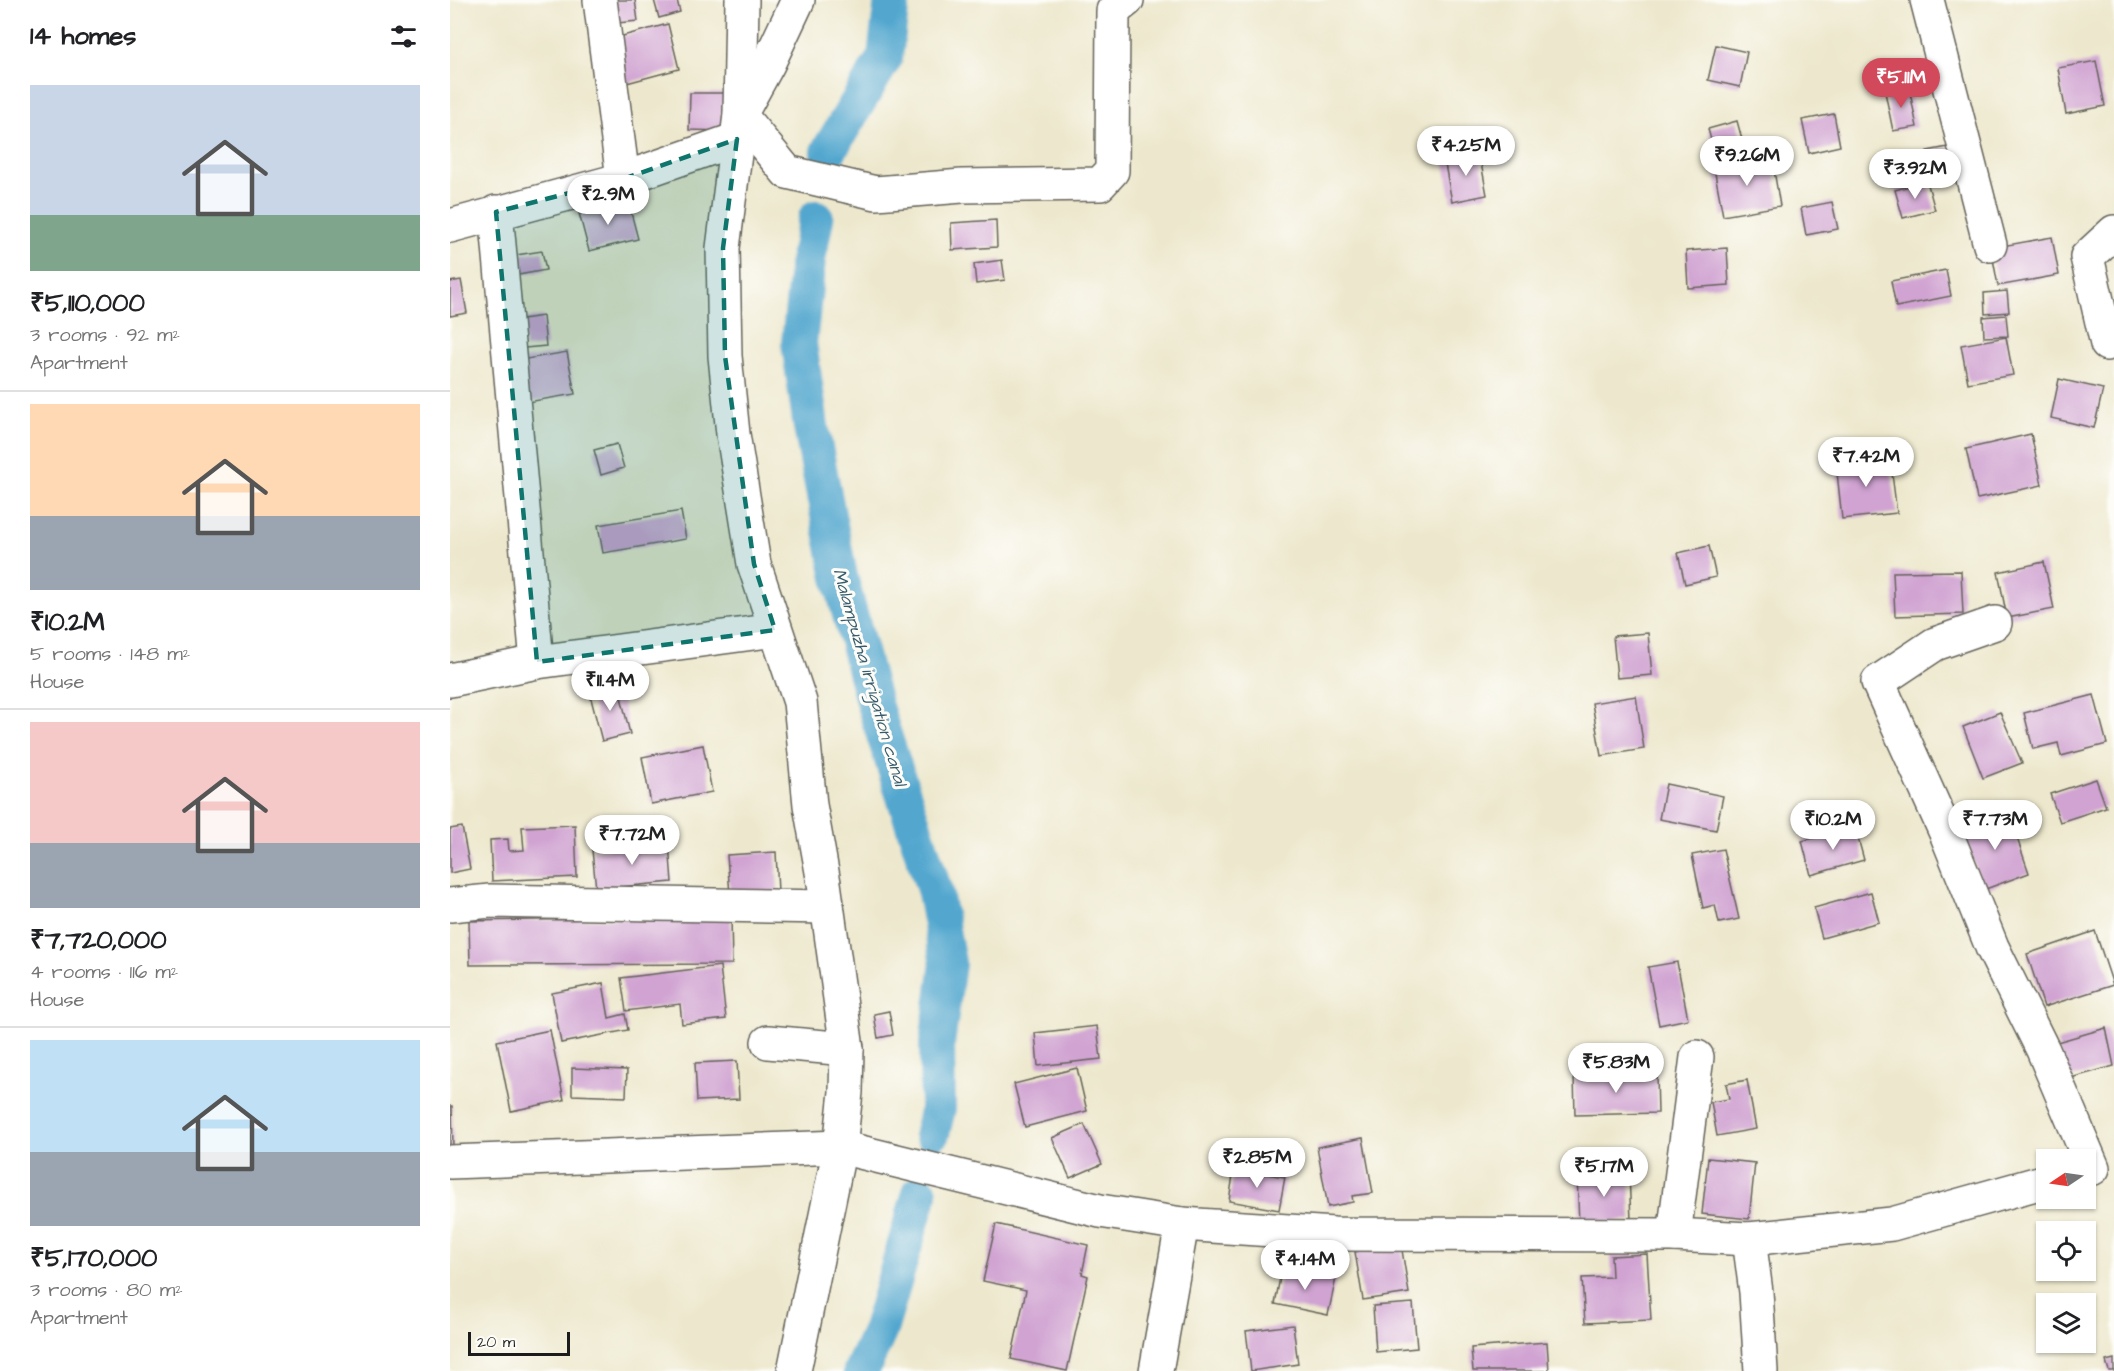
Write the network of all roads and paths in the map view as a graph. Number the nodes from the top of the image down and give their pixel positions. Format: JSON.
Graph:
{"nodes":[{"id":1,"x":600,"y":0,"type":"edge"},
{"id":2,"x":742,"y":0,"type":"edge"},
{"id":3,"x":798,"y":0,"type":"edge"},
{"id":4,"x":1127,"y":0,"type":"edge"},
{"id":5,"x":1926,"y":0,"type":"edge"},
{"id":6,"x":739,"y":127,"type":"junction"},
{"id":7,"x":623,"y":179,"type":"junction"},
{"id":8,"x":496,"y":212,"type":"junction"},
{"id":9,"x":450,"y":226,"type":"edge"},
{"id":10,"x":2114,"y":232,"type":"edge"},
{"id":11,"x":1990,"y":245,"type":"dead end"},
{"id":12,"x":2107,"y":344,"type":"dead end"},
{"id":13,"x":1995,"y":623,"type":"dead end"},
{"id":14,"x":775,"y":630,"type":"junction"},
{"id":15,"x":537,"y":662,"type":"junction"},
{"id":16,"x":450,"y":680,"type":"edge"},
{"id":17,"x":450,"y":905,"type":"edge"},
{"id":18,"x":827,"y":907,"type":"junction"},
{"id":19,"x":768,"y":1042,"type":"dead end"},
{"id":20,"x":847,"y":1049,"type":"junction"},
{"id":21,"x":1697,"y":1057,"type":"dead end"},
{"id":22,"x":840,"y":1147,"type":"junction"},
{"id":23,"x":450,"y":1162,"type":"edge"},
{"id":24,"x":2097,"y":1164,"type":"edge"},
{"id":25,"x":2036,"y":1184,"type":"edge"},
{"id":26,"x":1182,"y":1224,"type":"junction"},
{"id":27,"x":1674,"y":1235,"type":"junction"},
{"id":28,"x":1749,"y":1239,"type":"junction"},
{"id":29,"x":794,"y":1371,"type":"edge"},
{"id":30,"x":1156,"y":1371,"type":"edge"},
{"id":31,"x":1761,"y":1371,"type":"edge"}],
"edges":[{"from":1,"to":7,"type":"street"},
{"from":2,"to":6,"type":"street"},
{"from":3,"to":6,"type":"street"},
{"from":4,"to":6,"type":"street"},
{"from":5,"to":11,"type":"street"},
{"from":6,"to":7,"type":"street"},
{"from":6,"to":14,"type":"street"},
{"from":7,"to":8,"type":"street"},
{"from":8,"to":9,"type":"street"},
{"from":8,"to":15,"type":"street"},
{"from":10,"to":12,"type":"street"},
{"from":13,"to":24,"type":"street"},
{"from":14,"to":15,"type":"street"},
{"from":14,"to":18,"type":"street"},
{"from":15,"to":16,"type":"street"},
{"from":17,"to":18,"type":"street"},
{"from":18,"to":20,"type":"street"},
{"from":19,"to":20,"type":"street"},
{"from":20,"to":22,"type":"street"},
{"from":21,"to":27,"type":"street"},
{"from":22,"to":23,"type":"street"},
{"from":22,"to":26,"type":"street"},
{"from":22,"to":29,"type":"street"},
{"from":25,"to":28,"type":"street"},
{"from":26,"to":27,"type":"street"},
{"from":26,"to":30,"type":"street"},
{"from":27,"to":28,"type":"street"},
{"from":28,"to":31,"type":"street"}]}
